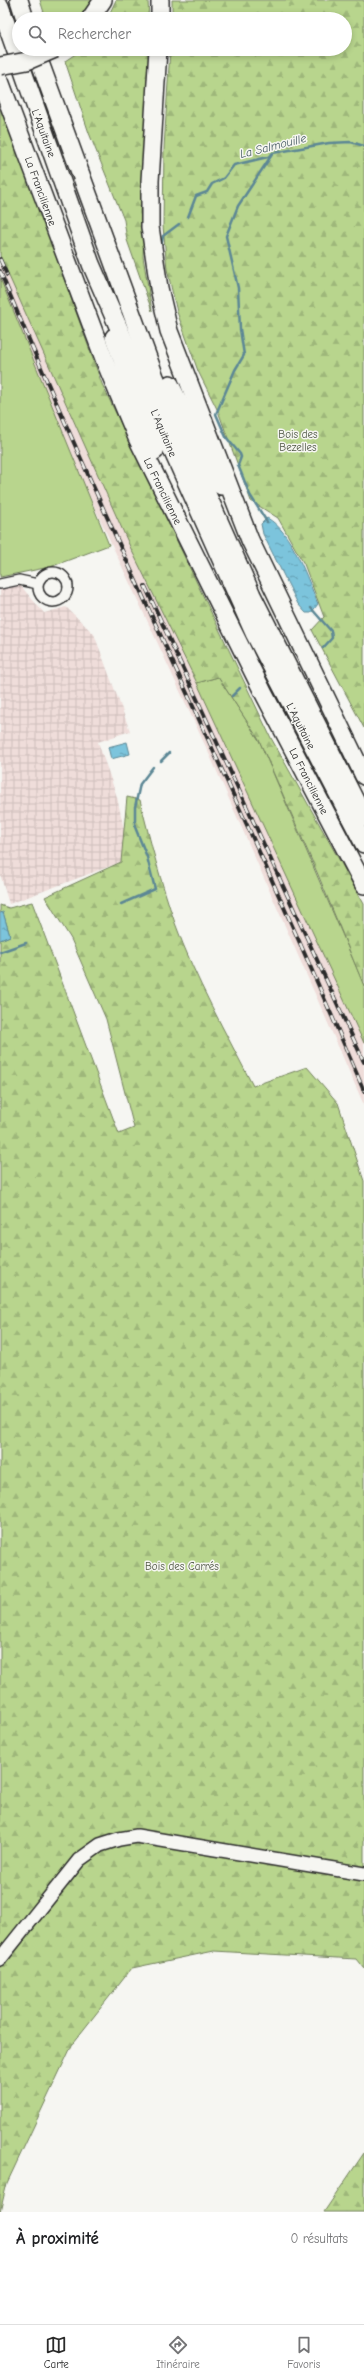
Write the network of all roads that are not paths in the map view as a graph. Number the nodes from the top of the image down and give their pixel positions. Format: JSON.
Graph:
{"nodes":[{"id":1,"x":19,"y":0,"type":"edge"},
{"id":2,"x":103,"y":0,"type":"edge"},
{"id":3,"x":160,"y":0,"type":"edge"},
{"id":4,"x":0,"y":6,"type":"edge"},
{"id":5,"x":23,"y":12,"type":"edge"},
{"id":6,"x":95,"y":12,"type":"edge"},
{"id":7,"x":160,"y":12,"type":"edge"},
{"id":8,"x":12,"y":40,"type":"edge"},
{"id":9,"x":18,"y":56,"type":"edge"},
{"id":10,"x":38,"y":56,"type":"edge"},
{"id":11,"x":39,"y":56,"type":"edge"},
{"id":12,"x":158,"y":56,"type":"edge"},
{"id":13,"x":0,"y":66,"type":"edge"},
{"id":14,"x":0,"y":81,"type":"edge"},
{"id":15,"x":91,"y":264,"type":"junction"},
{"id":16,"x":126,"y":296,"type":"junction"},
{"id":17,"x":250,"y":540,"type":"junction"},
{"id":18,"x":0,"y":584,"type":"edge"},
{"id":19,"x":38,"y":584,"type":"dead end"},
{"id":20,"x":211,"y":586,"type":"junction"},
{"id":21,"x":364,"y":776,"type":"edge"},
{"id":22,"x":364,"y":818,"type":"edge"},
{"id":23,"x":364,"y":844,"type":"edge"},
{"id":24,"x":364,"y":884,"type":"edge"},
{"id":25,"x":364,"y":1874,"type":"edge"},
{"id":26,"x":0,"y":1959,"type":"edge"}],
"edges":[{"from":1,"to":5,"type":"highway"},
{"from":2,"to":6,"type":"highway"},
{"from":3,"to":7,"type":"highway"},
{"from":4,"to":8,"type":"highway","name":"L'Aquitaine"},
{"from":9,"to":15,"type":"highway","name":"L'Aquitaine"},
{"from":10,"to":16,"type":"highway","name":"L'Aquitaine"},
{"from":11,"to":13,"type":"highway","bridge":true},
{"from":12,"to":17,"type":"highway"},
{"from":14,"to":20,"type":"highway","name":"La Francilienne"},
{"from":15,"to":20,"type":"highway"},
{"from":15,"to":23,"type":"highway","name":"L'Aquitaine"},
{"from":16,"to":17,"type":"highway"},
{"from":16,"to":22,"type":"highway","name":"L'Aquitaine"},
{"from":17,"to":21,"type":"highway"},
{"from":18,"to":19,"type":"street"},
{"from":20,"to":24,"type":"highway","name":"La Francilienne"},
{"from":25,"to":26,"type":"main road"}]}
